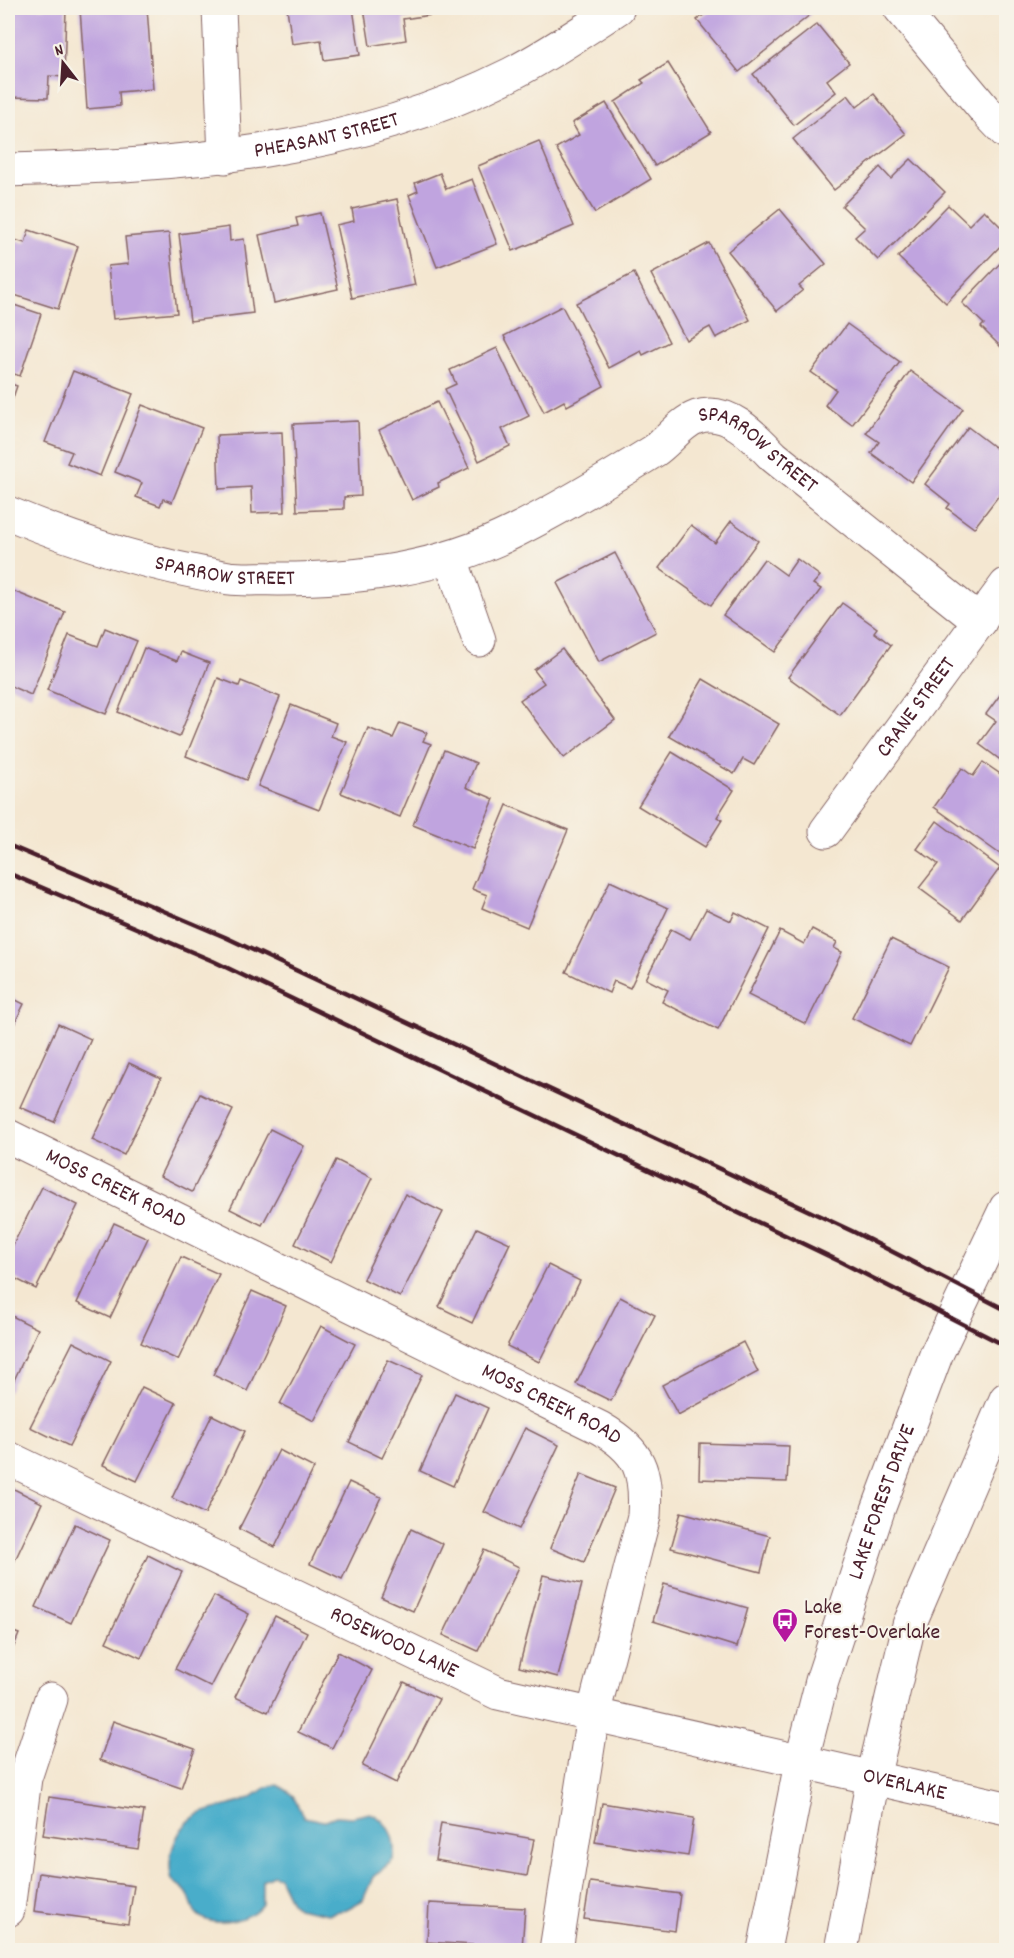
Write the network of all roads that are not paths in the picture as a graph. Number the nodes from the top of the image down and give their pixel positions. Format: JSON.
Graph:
{"nodes":[{"id":1,"x":219,"y":8,"type":"edge"},
{"id":2,"x":618,"y":8,"type":"edge"},
{"id":3,"x":900,"y":8,"type":"edge"},
{"id":4,"x":1006,"y":132,"type":"edge"},
{"id":5,"x":225,"y":157,"type":"junction"},
{"id":6,"x":8,"y":170,"type":"edge"},
{"id":7,"x":8,"y":513,"type":"edge"},
{"id":8,"x":451,"y":559,"type":"junction"},
{"id":9,"x":1006,"y":585,"type":"edge"},
{"id":10,"x":980,"y":622,"type":"junction"},
{"id":11,"x":479,"y":640,"type":"dead end"},
{"id":12,"x":826,"y":831,"type":"dead end"},
{"id":13,"x":8,"y":1136,"type":"edge"},
{"id":14,"x":1006,"y":1208,"type":"edge"},
{"id":15,"x":1006,"y":1399,"type":"edge"},
{"id":16,"x":8,"y":1458,"type":"edge"},
{"id":17,"x":51,"y":1699,"type":"dead end"},
{"id":18,"x":593,"y":1715,"type":"junction"},
{"id":19,"x":801,"y":1762,"type":"junction"},
{"id":20,"x":873,"y":1778,"type":"junction"},
{"id":21,"x":1006,"y":1808,"type":"edge"},
{"id":22,"x":8,"y":1910,"type":"edge"},
{"id":23,"x":556,"y":1950,"type":"edge"},
{"id":24,"x":764,"y":1950,"type":"edge"},
{"id":25,"x":841,"y":1950,"type":"edge"}],
"edges":[{"from":1,"to":5,"type":"street"},
{"from":2,"to":5,"type":"street","name":"PHEASANT STREET"},
{"from":3,"to":4,"type":"street"},
{"from":5,"to":6,"type":"street","name":"PHEASANT STREET"},
{"from":7,"to":8,"type":"street","name":"SPARROW STREET"},
{"from":8,"to":10,"type":"street","name":"SPARROW STREET"},
{"from":8,"to":11,"type":"street"},
{"from":9,"to":10,"type":"street","name":"CRANE STREET"},
{"from":10,"to":12,"type":"street","name":"CRANE STREET"},
{"from":13,"to":18,"type":"street","name":"MOSS CREEK ROAD"},
{"from":14,"to":19,"type":"street","name":"LAKE FOREST DRIVE"},
{"from":15,"to":20,"type":"street"},
{"from":16,"to":18,"type":"street","name":"ROSEWOOD LANE"},
{"from":17,"to":22,"type":"street"},
{"from":18,"to":19,"type":"street","name":"ROSEWOOD LANE"},
{"from":18,"to":23,"type":"street","name":"MOSS CREEK ROAD"},
{"from":19,"to":20,"type":"street","name":"OVERLAKE"},
{"from":19,"to":24,"type":"street","name":"LAKE FOREST DRIVE"},
{"from":20,"to":21,"type":"street","name":"OVERLAKE"},
{"from":20,"to":25,"type":"street"}]}
